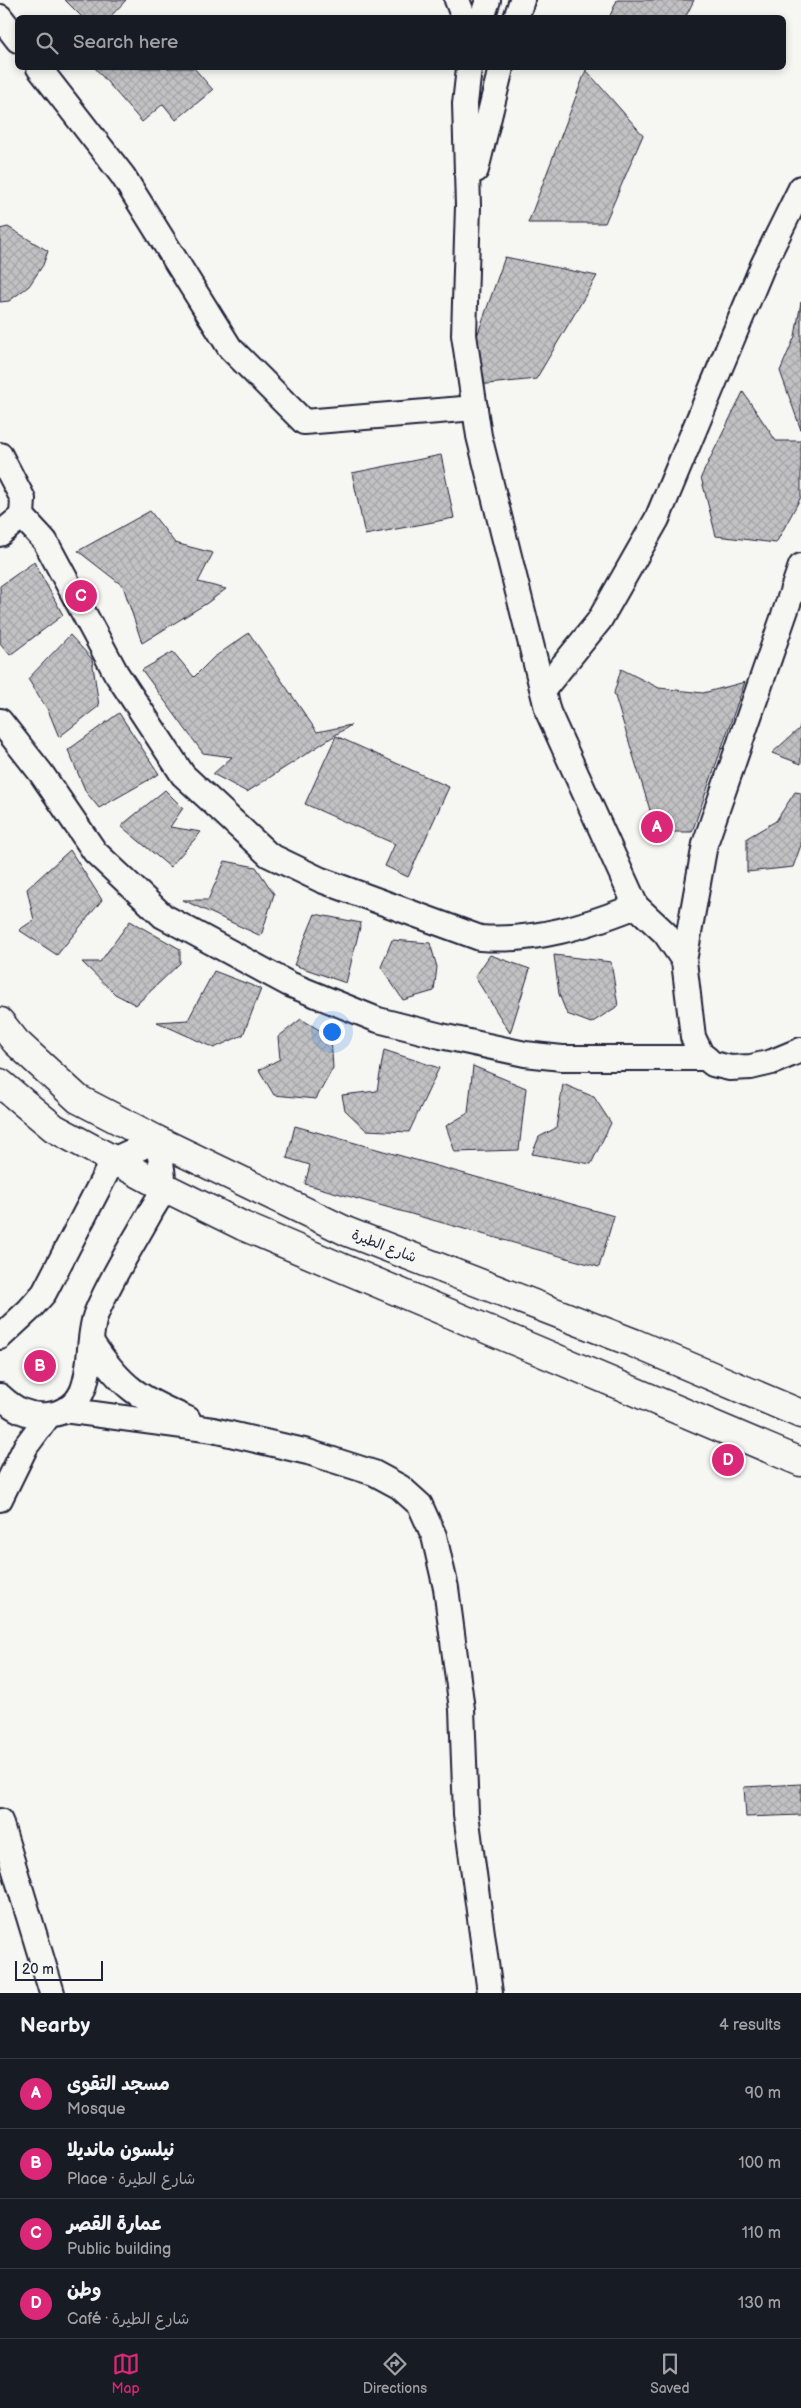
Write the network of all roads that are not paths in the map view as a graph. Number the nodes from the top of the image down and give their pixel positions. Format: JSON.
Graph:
{"nodes":[{"id":1,"x":458,"y":0,"type":"edge"},
{"id":2,"x":488,"y":0,"type":"edge"},
{"id":3,"x":522,"y":0,"type":"edge"},
{"id":4,"x":463,"y":15,"type":"edge"},
{"id":5,"x":483,"y":15,"type":"edge"},
{"id":6,"x":517,"y":15,"type":"edge"},
{"id":7,"x":0,"y":17,"type":"edge"},
{"id":8,"x":15,"y":36,"type":"edge"},
{"id":9,"x":41,"y":70,"type":"edge"},
{"id":10,"x":469,"y":70,"type":"edge"},
{"id":11,"x":501,"y":70,"type":"edge"},
{"id":12,"x":801,"y":188,"type":"edge"},
{"id":13,"x":468,"y":206,"type":"junction"},
{"id":14,"x":475,"y":408,"type":"junction"},
{"id":15,"x":0,"y":455,"type":"edge"},
{"id":16,"x":22,"y":516,"type":"junction"},
{"id":17,"x":0,"y":534,"type":"edge"},
{"id":18,"x":801,"y":566,"type":"edge"},
{"id":19,"x":543,"y":690,"type":"junction"},
{"id":20,"x":0,"y":721,"type":"edge"},
{"id":21,"x":636,"y":906,"type":"junction"},
{"id":22,"x":684,"y":961,"type":"junction"},
{"id":23,"x":0,"y":1022,"type":"edge"},
{"id":24,"x":801,"y":1050,"type":"edge"},
{"id":25,"x":706,"y":1058,"type":"junction"},
{"id":26,"x":0,"y":1083,"type":"edge"},
{"id":27,"x":157,"y":1140,"type":"junction"},
{"id":28,"x":113,"y":1160,"type":"junction"},
{"id":29,"x":164,"y":1187,"type":"junction"},
{"id":30,"x":0,"y":1313,"type":"edge"},
{"id":31,"x":25,"y":1313,"type":"junction"},
{"id":32,"x":0,"y":1337,"type":"edge"},
{"id":33,"x":92,"y":1343,"type":"junction"},
{"id":34,"x":0,"y":1396,"type":"edge"},
{"id":35,"x":56,"y":1412,"type":"junction"},
{"id":36,"x":801,"y":1414,"type":"edge"},
{"id":37,"x":212,"y":1430,"type":"junction"},
{"id":38,"x":801,"y":1462,"type":"edge"},
{"id":39,"x":0,"y":1499,"type":"edge"},
{"id":40,"x":0,"y":1821,"type":"edge"},
{"id":41,"x":52,"y":1993,"type":"edge"},
{"id":42,"x":490,"y":1993,"type":"edge"}],
"edges":[{"from":1,"to":4,"type":"street"},
{"from":2,"to":5,"type":"street"},
{"from":3,"to":6,"type":"street"},
{"from":7,"to":8,"type":"street"},
{"from":9,"to":14,"type":"street"},
{"from":10,"to":13,"type":"street"},
{"from":11,"to":13,"type":"street"},
{"from":12,"to":19,"type":"street"},
{"from":13,"to":14,"type":"street"},
{"from":14,"to":19,"type":"street"},
{"from":15,"to":16,"type":"street"},
{"from":16,"to":17,"type":"street"},
{"from":16,"to":21,"type":"street"},
{"from":18,"to":22,"type":"street"},
{"from":19,"to":21,"type":"street"},
{"from":20,"to":25,"type":"street"},
{"from":21,"to":22,"type":"street"},
{"from":22,"to":25,"type":"street"},
{"from":23,"to":27,"type":"main road","name":"شارع الطيرة"},
{"from":24,"to":25,"type":"street"},
{"from":26,"to":28,"type":"main road"},
{"from":27,"to":28,"type":"street"},
{"from":27,"to":29,"type":"street"},
{"from":27,"to":36,"type":"main road","name":"شارع الطيرة"},
{"from":28,"to":29,"type":"main road"},
{"from":28,"to":31,"type":"street"},
{"from":29,"to":33,"type":"street"},
{"from":29,"to":38,"type":"main road"},
{"from":30,"to":31,"type":"street"},
{"from":31,"to":32,"type":"street"},
{"from":33,"to":35,"type":"street"},
{"from":33,"to":37,"type":"street"},
{"from":34,"to":35,"type":"street"},
{"from":35,"to":37,"type":"street"},
{"from":35,"to":39,"type":"street"},
{"from":37,"to":42,"type":"street"},
{"from":40,"to":41,"type":"street"}]}
